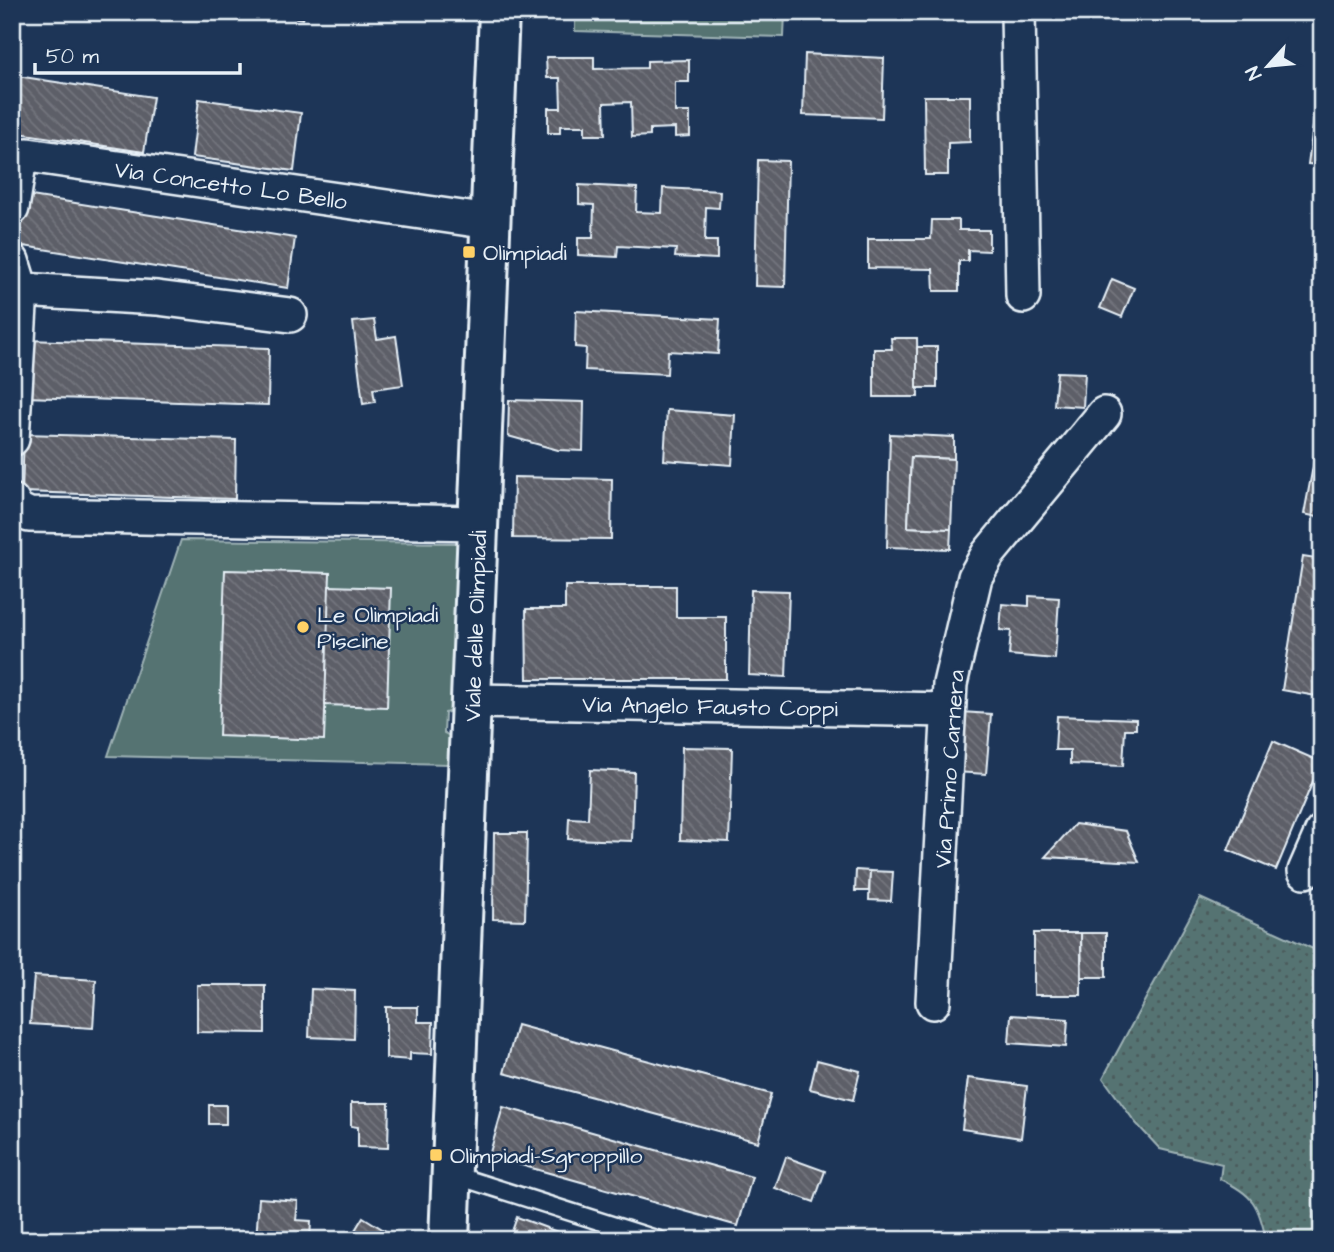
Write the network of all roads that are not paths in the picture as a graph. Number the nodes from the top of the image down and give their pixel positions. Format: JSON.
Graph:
{"nodes":[{"id":1,"x":499,"y":12,"type":"edge"},
{"id":2,"x":1018,"y":12,"type":"edge"},
{"id":3,"x":12,"y":208,"type":"edge"},
{"id":4,"x":490,"y":222,"type":"junction"},
{"id":5,"x":17,"y":276,"type":"edge"},
{"id":6,"x":1023,"y":296,"type":"dead end"},
{"id":7,"x":290,"y":315,"type":"dead end"},
{"id":8,"x":1104,"y":414,"type":"dead end"},
{"id":9,"x":12,"y":439,"type":"edge"},
{"id":10,"x":12,"y":501,"type":"edge"},
{"id":11,"x":478,"y":523,"type":"junction"},
{"id":12,"x":472,"y":702,"type":"junction"},
{"id":13,"x":948,"y":710,"type":"junction"},
{"id":14,"x":1322,"y":832,"type":"edge"},
{"id":15,"x":1304,"y":871,"type":"dead end"},
{"id":16,"x":933,"y":1002,"type":"dead end"},
{"id":17,"x":451,"y":1174,"type":"junction"},
{"id":18,"x":449,"y":1240,"type":"edge"},
{"id":19,"x":659,"y":1240,"type":"edge"}],
"edges":[{"from":1,"to":4,"type":"street","name":"Viale delle Olimpiadi"},
{"from":2,"to":6,"type":"street"},
{"from":3,"to":4,"type":"street","name":"Via Concetto Lo Bello"},
{"from":4,"to":11,"type":"street","name":"Viale delle Olimpiadi"},
{"from":5,"to":7,"type":"street"},
{"from":5,"to":9,"type":"street"},
{"from":8,"to":13,"type":"street","name":"Via Primo Carnera"},
{"from":10,"to":11,"type":"street"},
{"from":11,"to":12,"type":"street","name":"Viale delle Olimpiadi"},
{"from":12,"to":13,"type":"street","name":"Via Angelo Fausto Coppi"},
{"from":12,"to":17,"type":"street","name":"Viale delle Olimpiadi"},
{"from":13,"to":16,"type":"street","name":"Via Primo Carnera"},
{"from":14,"to":15,"type":"street"},
{"from":17,"to":18,"type":"street","name":"Viale delle Olimpiadi"},
{"from":17,"to":19,"type":"lane"}]}
